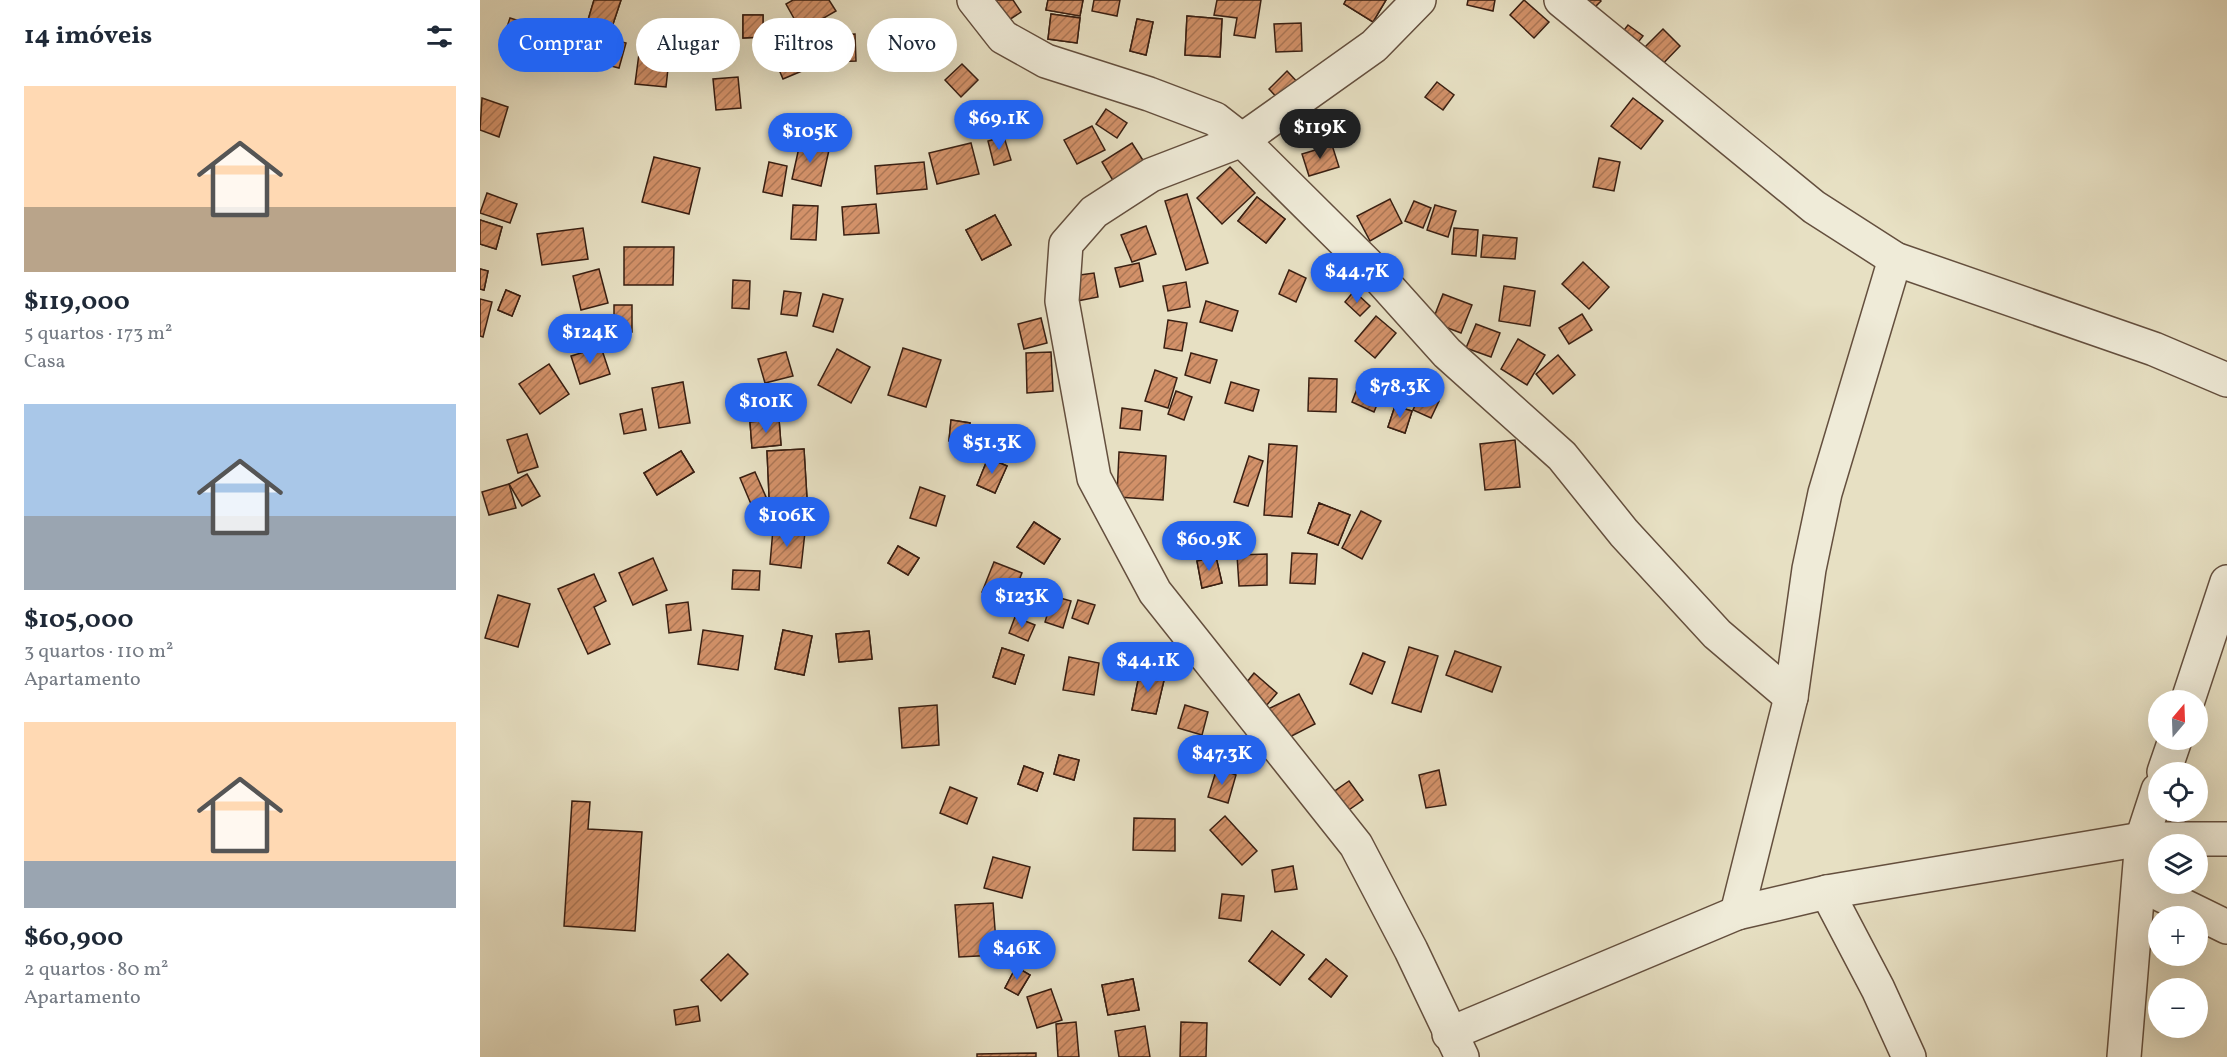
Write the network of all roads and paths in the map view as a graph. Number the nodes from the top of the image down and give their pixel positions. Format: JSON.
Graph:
{"nodes":[{"id":1,"x":974,"y":0,"type":"edge"},
{"id":2,"x":1419,"y":0,"type":"edge"},
{"id":3,"x":1561,"y":0,"type":"edge"},
{"id":4,"x":1242,"y":140,"type":"junction"},
{"id":5,"x":1896,"y":259,"type":"junction"},
{"id":6,"x":2227,"y":380,"type":"edge"},
{"id":7,"x":2227,"y":582,"type":"edge"},
{"id":8,"x":2191,"y":690,"type":"edge"},
{"id":9,"x":1791,"y":697,"type":"junction"},
{"id":10,"x":2148,"y":821,"type":"edge"},
{"id":11,"x":2227,"y":839,"type":"edge"},
{"id":12,"x":2142,"y":840,"type":"junction"},
{"id":13,"x":2139,"y":884,"type":"junction"},
{"id":14,"x":1827,"y":892,"type":"junction"},
{"id":15,"x":1737,"y":913,"type":"junction"},
{"id":16,"x":2227,"y":927,"type":"edge"},
{"id":17,"x":1455,"y":1052,"type":"edge"},
{"id":18,"x":1910,"y":1057,"type":"edge"},
{"id":19,"x":2124,"y":1057,"type":"edge"}],
"edges":[{"from":1,"to":4,"type":"street"},
{"from":2,"to":4,"type":"street"},
{"from":3,"to":5,"type":"street"},
{"from":4,"to":9,"type":"street"},
{"from":4,"to":17,"type":"street"},
{"from":5,"to":6,"type":"street"},
{"from":5,"to":9,"type":"street"},
{"from":7,"to":8,"type":"street"},
{"from":9,"to":15,"type":"street"},
{"from":10,"to":12,"type":"street"},
{"from":11,"to":12,"type":"street"},
{"from":12,"to":13,"type":"street"},
{"from":12,"to":14,"type":"street"},
{"from":13,"to":16,"type":"street"},
{"from":13,"to":19,"type":"street"},
{"from":14,"to":15,"type":"street"},
{"from":14,"to":18,"type":"street"},
{"from":15,"to":17,"type":"street"}]}
